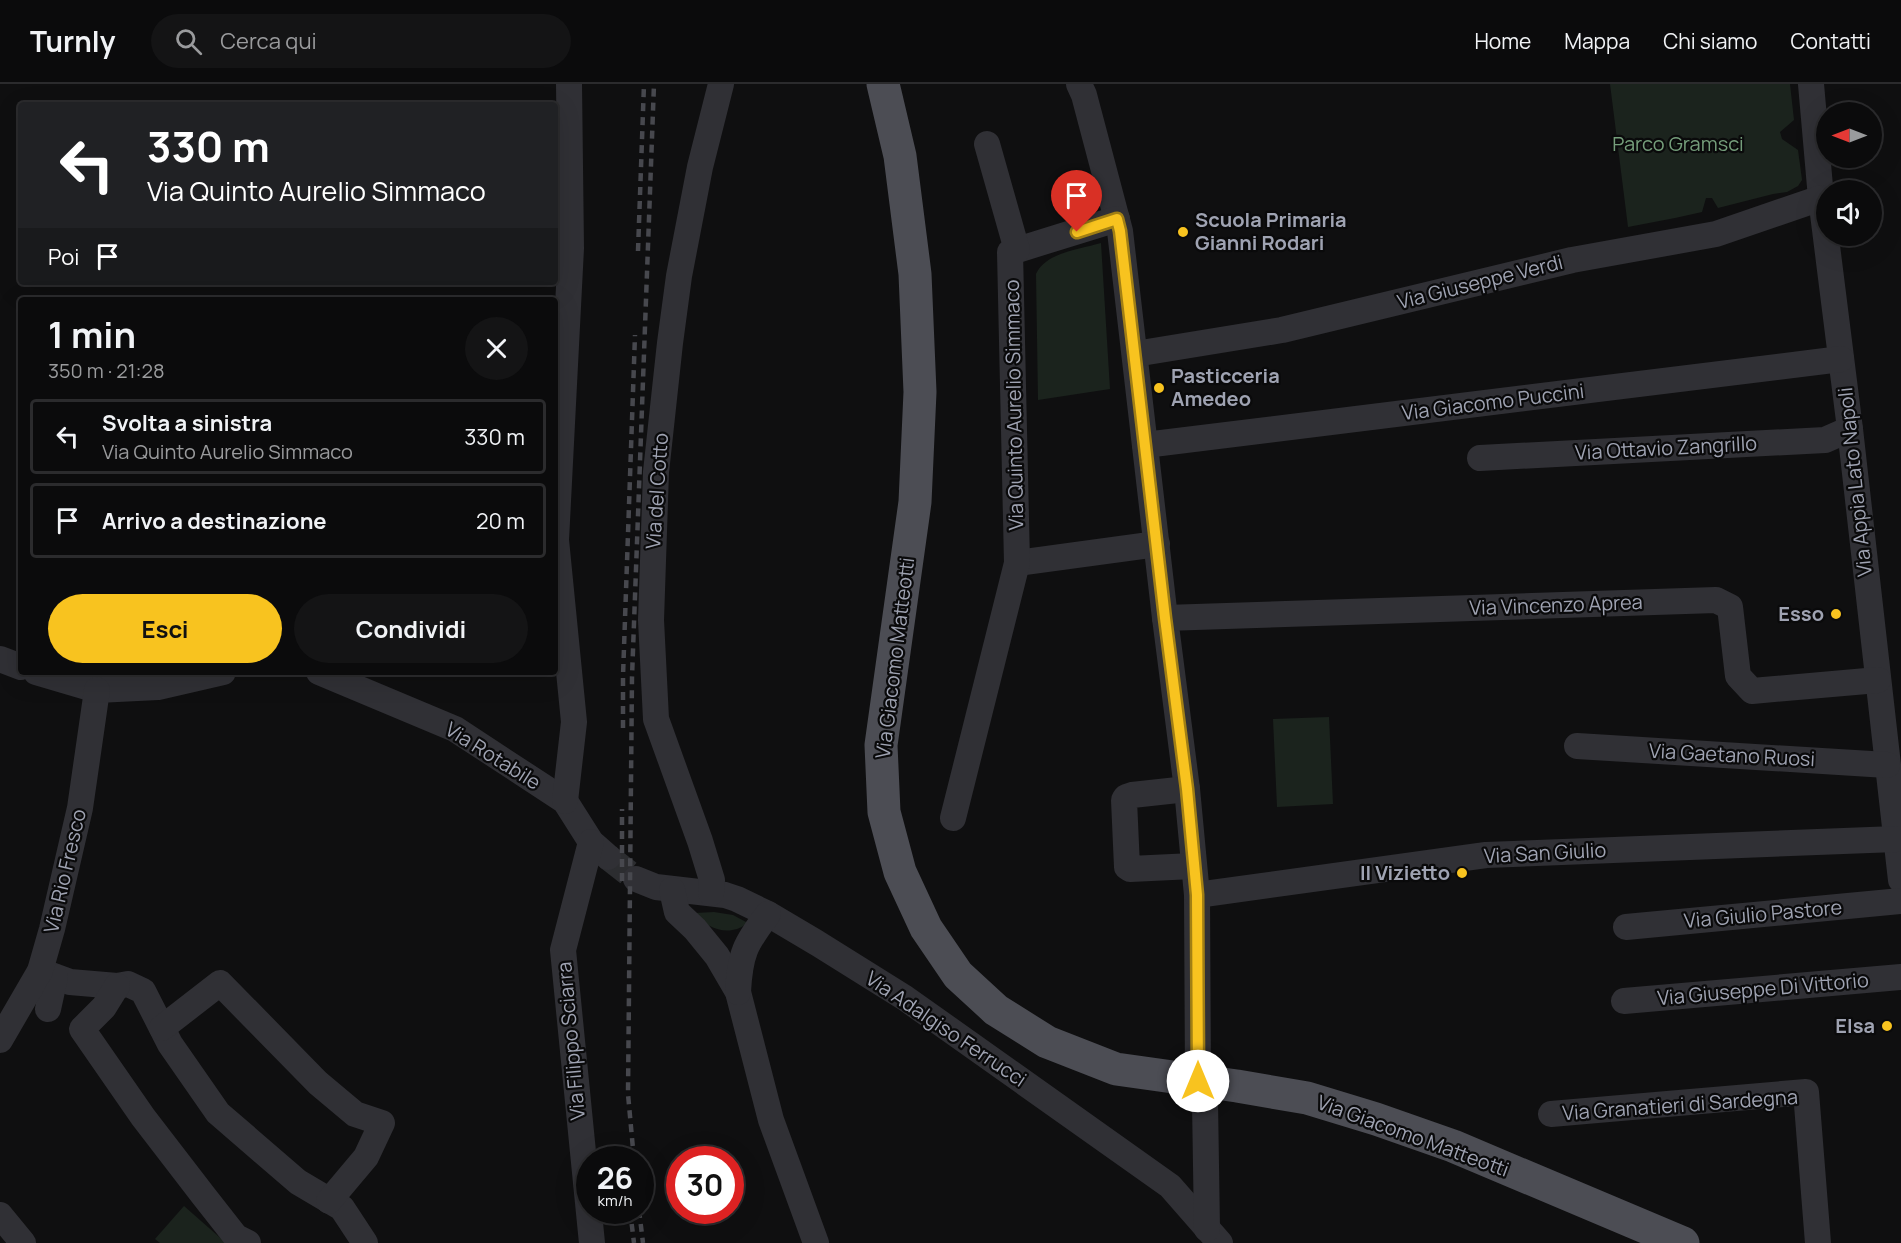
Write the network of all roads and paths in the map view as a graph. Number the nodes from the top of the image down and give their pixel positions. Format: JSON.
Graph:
{"nodes":[{"id":1,"x":569,"y":84,"type":"edge"},
{"id":2,"x":721,"y":84,"type":"edge"},
{"id":3,"x":864,"y":84,"type":"edge"},
{"id":4,"x":883,"y":84,"type":"edge"},
{"id":5,"x":1079,"y":84,"type":"edge"},
{"id":6,"x":1811,"y":84,"type":"edge"},
{"id":7,"x":987,"y":144,"type":"dead end"},
{"id":8,"x":1819,"y":180,"type":"edge"},
{"id":9,"x":1816,"y":200,"type":"edge"},
{"id":10,"x":1117,"y":219,"type":"junction"},
{"id":11,"x":1827,"y":246,"type":"edge"},
{"id":12,"x":1017,"y":250,"type":"junction"},
{"id":13,"x":1135,"y":354,"type":"junction"},
{"id":14,"x":1841,"y":358,"type":"junction"},
{"id":15,"x":1850,"y":429,"type":"junction"},
{"id":16,"x":1145,"y":445,"type":"junction"},
{"id":17,"x":1480,"y":458,"type":"dead end"},
{"id":18,"x":558,"y":504,"type":"edge"},
{"id":19,"x":1156,"y":544,"type":"junction"},
{"id":20,"x":558,"y":560,"type":"edge"},
{"id":21,"x":1017,"y":563,"type":"junction"},
{"id":22,"x":1165,"y":618,"type":"junction"},
{"id":23,"x":46,"y":675,"type":"edge"},
{"id":24,"x":210,"y":675,"type":"edge"},
{"id":25,"x":325,"y":675,"type":"edge"},
{"id":26,"x":1878,"y":680,"type":"junction"},
{"id":27,"x":97,"y":690,"type":"junction"},
{"id":28,"x":1577,"y":746,"type":"dead end"},
{"id":29,"x":1887,"y":765,"type":"junction"},
{"id":30,"x":1187,"y":789,"type":"junction"},
{"id":31,"x":565,"y":801,"type":"junction"},
{"id":32,"x":953,"y":818,"type":"dead end"},
{"id":33,"x":1896,"y":839,"type":"junction"},
{"id":34,"x":1193,"y":866,"type":"junction"},
{"id":35,"x":636,"y":879,"type":"tunnel mouth"},
{"id":36,"x":1901,"y":880,"type":"edge"},
{"id":37,"x":672,"y":890,"type":"junction"},
{"id":38,"x":711,"y":893,"type":"junction"},
{"id":39,"x":1197,"y":895,"type":"junction"},
{"id":40,"x":1901,"y":900,"type":"edge"},
{"id":41,"x":768,"y":914,"type":"junction"},
{"id":42,"x":1626,"y":927,"type":"dead end"},
{"id":43,"x":695,"y":929,"type":"junction"},
{"id":44,"x":753,"y":934,"type":"junction"},
{"id":45,"x":47,"y":974,"type":"junction"},
{"id":46,"x":1901,"y":977,"type":"edge"},
{"id":47,"x":117,"y":986,"type":"junction"},
{"id":48,"x":738,"y":992,"type":"junction"},
{"id":49,"x":1624,"y":1001,"type":"dead end"},
{"id":50,"x":48,"y":1009,"type":"dead end"},
{"id":51,"x":162,"y":1028,"type":"junction"},
{"id":52,"x":0,"y":1040,"type":"edge"},
{"id":53,"x":1201,"y":1091,"type":"junction"},
{"id":54,"x":1551,"y":1114,"type":"dead end"},
{"id":55,"x":329,"y":1200,"type":"junction"},
{"id":56,"x":0,"y":1215,"type":"edge"},
{"id":57,"x":1214,"y":1236,"type":"edge"},
{"id":58,"x":360,"y":1240,"type":"edge"},
{"id":59,"x":23,"y":1243,"type":"edge"},
{"id":60,"x":248,"y":1243,"type":"edge"},
{"id":61,"x":592,"y":1243,"type":"edge"},
{"id":62,"x":816,"y":1243,"type":"edge"},
{"id":63,"x":1628,"y":1243,"type":"edge"},
{"id":64,"x":1683,"y":1243,"type":"edge"},
{"id":65,"x":1818,"y":1243,"type":"edge"}],
"edges":[{"from":1,"to":18,"type":"street"},
{"from":2,"to":38,"type":"street","name":"Via del Cotto"},
{"from":3,"to":53,"type":"main road","name":"Via Giacomo Matteotti"},
{"from":4,"to":53,"type":"main road","name":"Via Giacomo Matteotti"},
{"from":5,"to":10,"type":"street"},
{"from":6,"to":8,"type":"street","name":"Via Appia Lato Napoli"},
{"from":7,"to":12,"type":"street","name":"Via Quinto Aurelio Simmaco"},
{"from":9,"to":13,"type":"street","name":"Via Giuseppe Verdi"},
{"from":10,"to":12,"type":"street","name":"Via Quinto Aurelio Simmaco"},
{"from":10,"to":13,"type":"street"},
{"from":11,"to":14,"type":"street","name":"Via Appia Lato Napoli"},
{"from":12,"to":21,"type":"street","name":"Via Quinto Aurelio Simmaco"},
{"from":13,"to":16,"type":"street"},
{"from":14,"to":15,"type":"street","name":"Via Appia Lato Napoli"},
{"from":14,"to":16,"type":"street","name":"Via Giacomo Puccini"},
{"from":15,"to":17,"type":"street","name":"Via Ottavio Zangrillo"},
{"from":15,"to":26,"type":"street","name":"Via Appia Lato Napoli"},
{"from":16,"to":19,"type":"street"},
{"from":19,"to":21,"type":"street"},
{"from":19,"to":22,"type":"street"},
{"from":20,"to":31,"type":"street"},
{"from":21,"to":32,"type":"street","name":"Via Quinto Aurelio Simmaco"},
{"from":22,"to":26,"type":"street","name":"Via Vincenzo Aprea"},
{"from":22,"to":30,"type":"street"},
{"from":23,"to":27,"type":"street"},
{"from":24,"to":27,"type":"street"},
{"from":25,"to":31,"type":"street","name":"Via Rotabile"},
{"from":26,"to":29,"type":"street","name":"Via Appia Lato Napoli"},
{"from":27,"to":45,"type":"street","name":"Via Rio Fresco"},
{"from":28,"to":29,"type":"street","name":"Via Gaetano Ruosi"},
{"from":29,"to":33,"type":"street","name":"Via Appia Lato Napoli"},
{"from":30,"to":34,"type":"street"},
{"from":30,"to":34,"type":"street"},
{"from":31,"to":61,"type":"street","name":"Via Filippo Sciarra"},
{"from":33,"to":36,"type":"street","name":"Via Appia Lato Napoli"},
{"from":33,"to":39,"type":"street","name":"Via San Giulio"},
{"from":34,"to":39,"type":"street"},
{"from":35,"to":37,"type":"street","name":"Via Adalgiso Ferrucci"},
{"from":37,"to":38,"type":"street","name":"Via Adalgiso Ferrucci"},
{"from":37,"to":43,"type":"street"},
{"from":38,"to":41,"type":"street","name":"Via Adalgiso Ferrucci"},
{"from":39,"to":53,"type":"street"},
{"from":40,"to":42,"type":"street","name":"Via Giulio Pastore"},
{"from":41,"to":44,"type":"street"},
{"from":41,"to":57,"type":"street","name":"Via Adalgiso Ferrucci"},
{"from":43,"to":44,"type":"street"},
{"from":43,"to":48,"type":"street"},
{"from":44,"to":48,"type":"street"},
{"from":45,"to":47,"type":"street"},
{"from":45,"to":50,"type":"street"},
{"from":45,"to":52,"type":"street","name":"Via Rio Fresco"},
{"from":46,"to":49,"type":"street","name":"Via Giuseppe Di Vittorio"},
{"from":47,"to":51,"type":"street"},
{"from":47,"to":60,"type":"street"},
{"from":48,"to":62,"type":"street"},
{"from":51,"to":55,"type":"street"},
{"from":51,"to":55,"type":"street"},
{"from":53,"to":57,"type":"street"},
{"from":53,"to":63,"type":"main road","name":"Via Giacomo Matteotti"},
{"from":53,"to":64,"type":"main road","name":"Via Giacomo Matteotti"},
{"from":54,"to":65,"type":"street","name":"Via Granatieri di Sardegna"},
{"from":55,"to":58,"type":"street"},
{"from":56,"to":59,"type":"street"}]}
